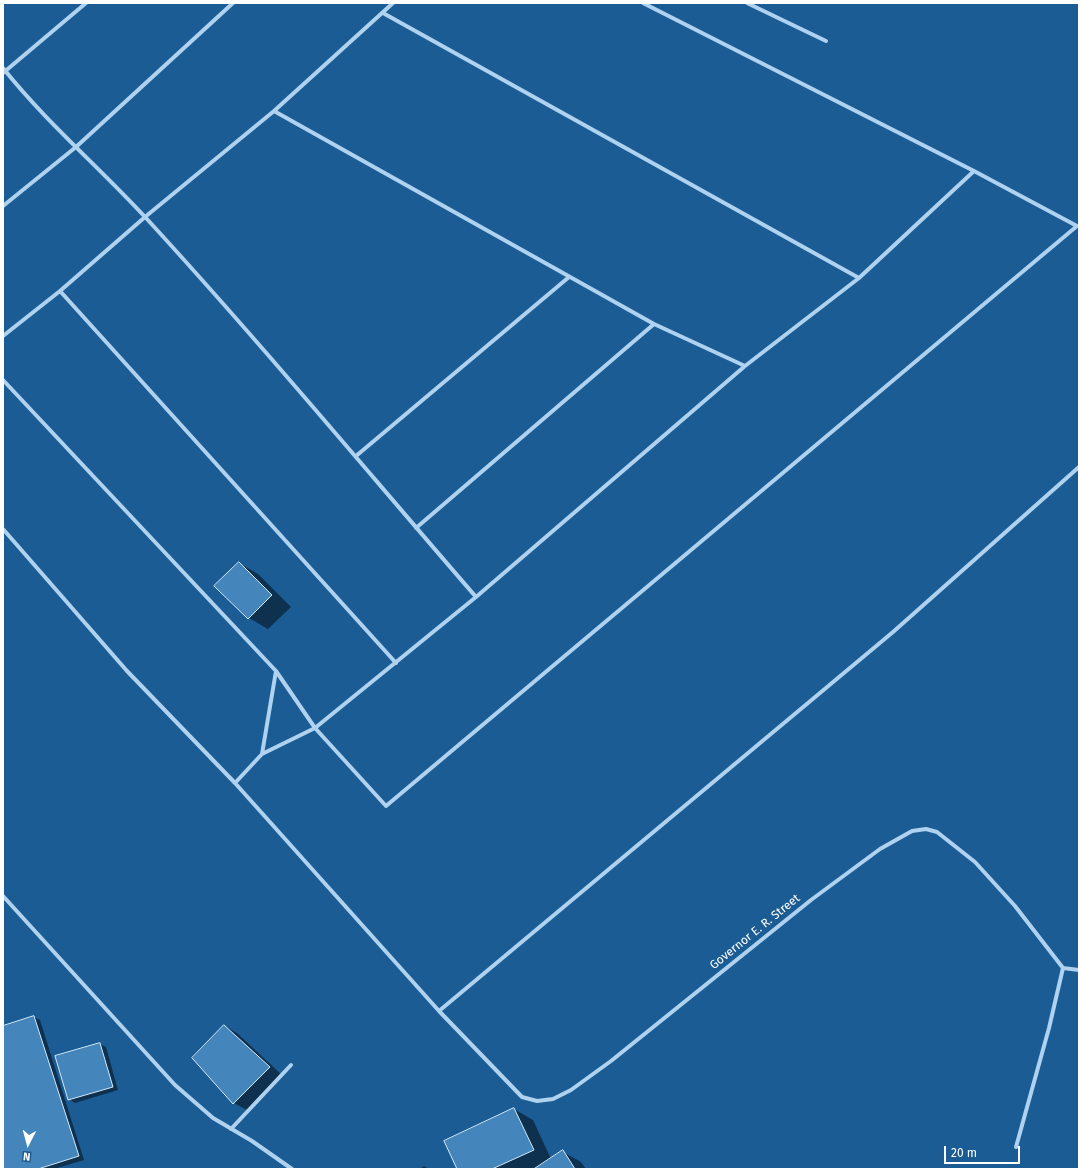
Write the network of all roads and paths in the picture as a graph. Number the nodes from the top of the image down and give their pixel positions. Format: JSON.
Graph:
{"nodes":[{"id":1,"x":86,"y":3,"type":"edge"},
{"id":2,"x":233,"y":3,"type":"edge"},
{"id":3,"x":393,"y":3,"type":"edge"},
{"id":4,"x":643,"y":3,"type":"edge"},
{"id":5,"x":747,"y":3,"type":"edge"},
{"id":6,"x":383,"y":13,"type":"junction"},
{"id":7,"x":826,"y":41,"type":"dead end"},
{"id":8,"x":4,"y":71,"type":"edge"},
{"id":9,"x":274,"y":111,"type":"junction"},
{"id":10,"x":76,"y":147,"type":"junction"},
{"id":11,"x":974,"y":171,"type":"junction"},
{"id":12,"x":3,"y":206,"type":"edge"},
{"id":13,"x":145,"y":217,"type":"junction"},
{"id":14,"x":568,"y":277,"type":"junction"},
{"id":15,"x":859,"y":278,"type":"junction"},
{"id":16,"x":60,"y":291,"type":"junction"},
{"id":17,"x":654,"y":324,"type":"junction"},
{"id":18,"x":3,"y":336,"type":"edge"},
{"id":19,"x":745,"y":366,"type":"junction"},
{"id":20,"x":3,"y":380,"type":"edge"},
{"id":21,"x":356,"y":456,"type":"junction"},
{"id":22,"x":1079,"y":467,"type":"edge"},
{"id":23,"x":416,"y":528,"type":"junction"},
{"id":24,"x":3,"y":529,"type":"edge"},
{"id":25,"x":476,"y":597,"type":"junction"},
{"id":26,"x":396,"y":664,"type":"junction"},
{"id":27,"x":276,"y":671,"type":"junction"},
{"id":28,"x":315,"y":728,"type":"junction"},
{"id":29,"x":262,"y":754,"type":"junction"},
{"id":30,"x":235,"y":783,"type":"junction"},
{"id":31,"x":3,"y":896,"type":"edge"},
{"id":32,"x":1063,"y":968,"type":"junction"},
{"id":33,"x":1079,"y":970,"type":"edge"},
{"id":34,"x":439,"y":1011,"type":"junction"},
{"id":35,"x":291,"y":1065,"type":"dead end"},
{"id":36,"x":231,"y":1129,"type":"junction"},
{"id":37,"x":1016,"y":1147,"type":"dead end"},
{"id":38,"x":292,"y":1169,"type":"edge"}],
"edges":[{"from":1,"to":8,"type":"street"},
{"from":2,"to":10,"type":"street"},
{"from":3,"to":6,"type":"street"},
{"from":4,"to":11,"type":"street"},
{"from":5,"to":7,"type":"street"},
{"from":6,"to":9,"type":"street"},
{"from":6,"to":15,"type":"street"},
{"from":8,"to":10,"type":"street"},
{"from":9,"to":13,"type":"street"},
{"from":9,"to":14,"type":"street"},
{"from":10,"to":12,"type":"street"},
{"from":10,"to":13,"type":"street"},
{"from":11,"to":15,"type":"street"},
{"from":11,"to":28,"type":"street"},
{"from":13,"to":16,"type":"street"},
{"from":13,"to":21,"type":"street"},
{"from":14,"to":17,"type":"street"},
{"from":14,"to":21,"type":"street"},
{"from":15,"to":19,"type":"street"},
{"from":16,"to":18,"type":"street"},
{"from":16,"to":26,"type":"street"},
{"from":17,"to":19,"type":"street"},
{"from":17,"to":23,"type":"street"},
{"from":19,"to":25,"type":"street"},
{"from":20,"to":27,"type":"street"},
{"from":21,"to":23,"type":"street"},
{"from":22,"to":34,"type":"street"},
{"from":23,"to":25,"type":"street"},
{"from":24,"to":30,"type":"street","name":"Governor E. R. Street"},
{"from":25,"to":26,"type":"street"},
{"from":26,"to":28,"type":"street"},
{"from":27,"to":28,"type":"street"},
{"from":27,"to":29,"type":"street"},
{"from":28,"to":29,"type":"street"},
{"from":29,"to":30,"type":"street"},
{"from":30,"to":34,"type":"street","name":"Governor E. R. Street"},
{"from":31,"to":36,"type":"street"},
{"from":32,"to":33,"type":"street"},
{"from":32,"to":34,"type":"street","name":"Governor E. R. Street"},
{"from":32,"to":37,"type":"street"},
{"from":35,"to":36,"type":"street"},
{"from":36,"to":38,"type":"street"}]}
